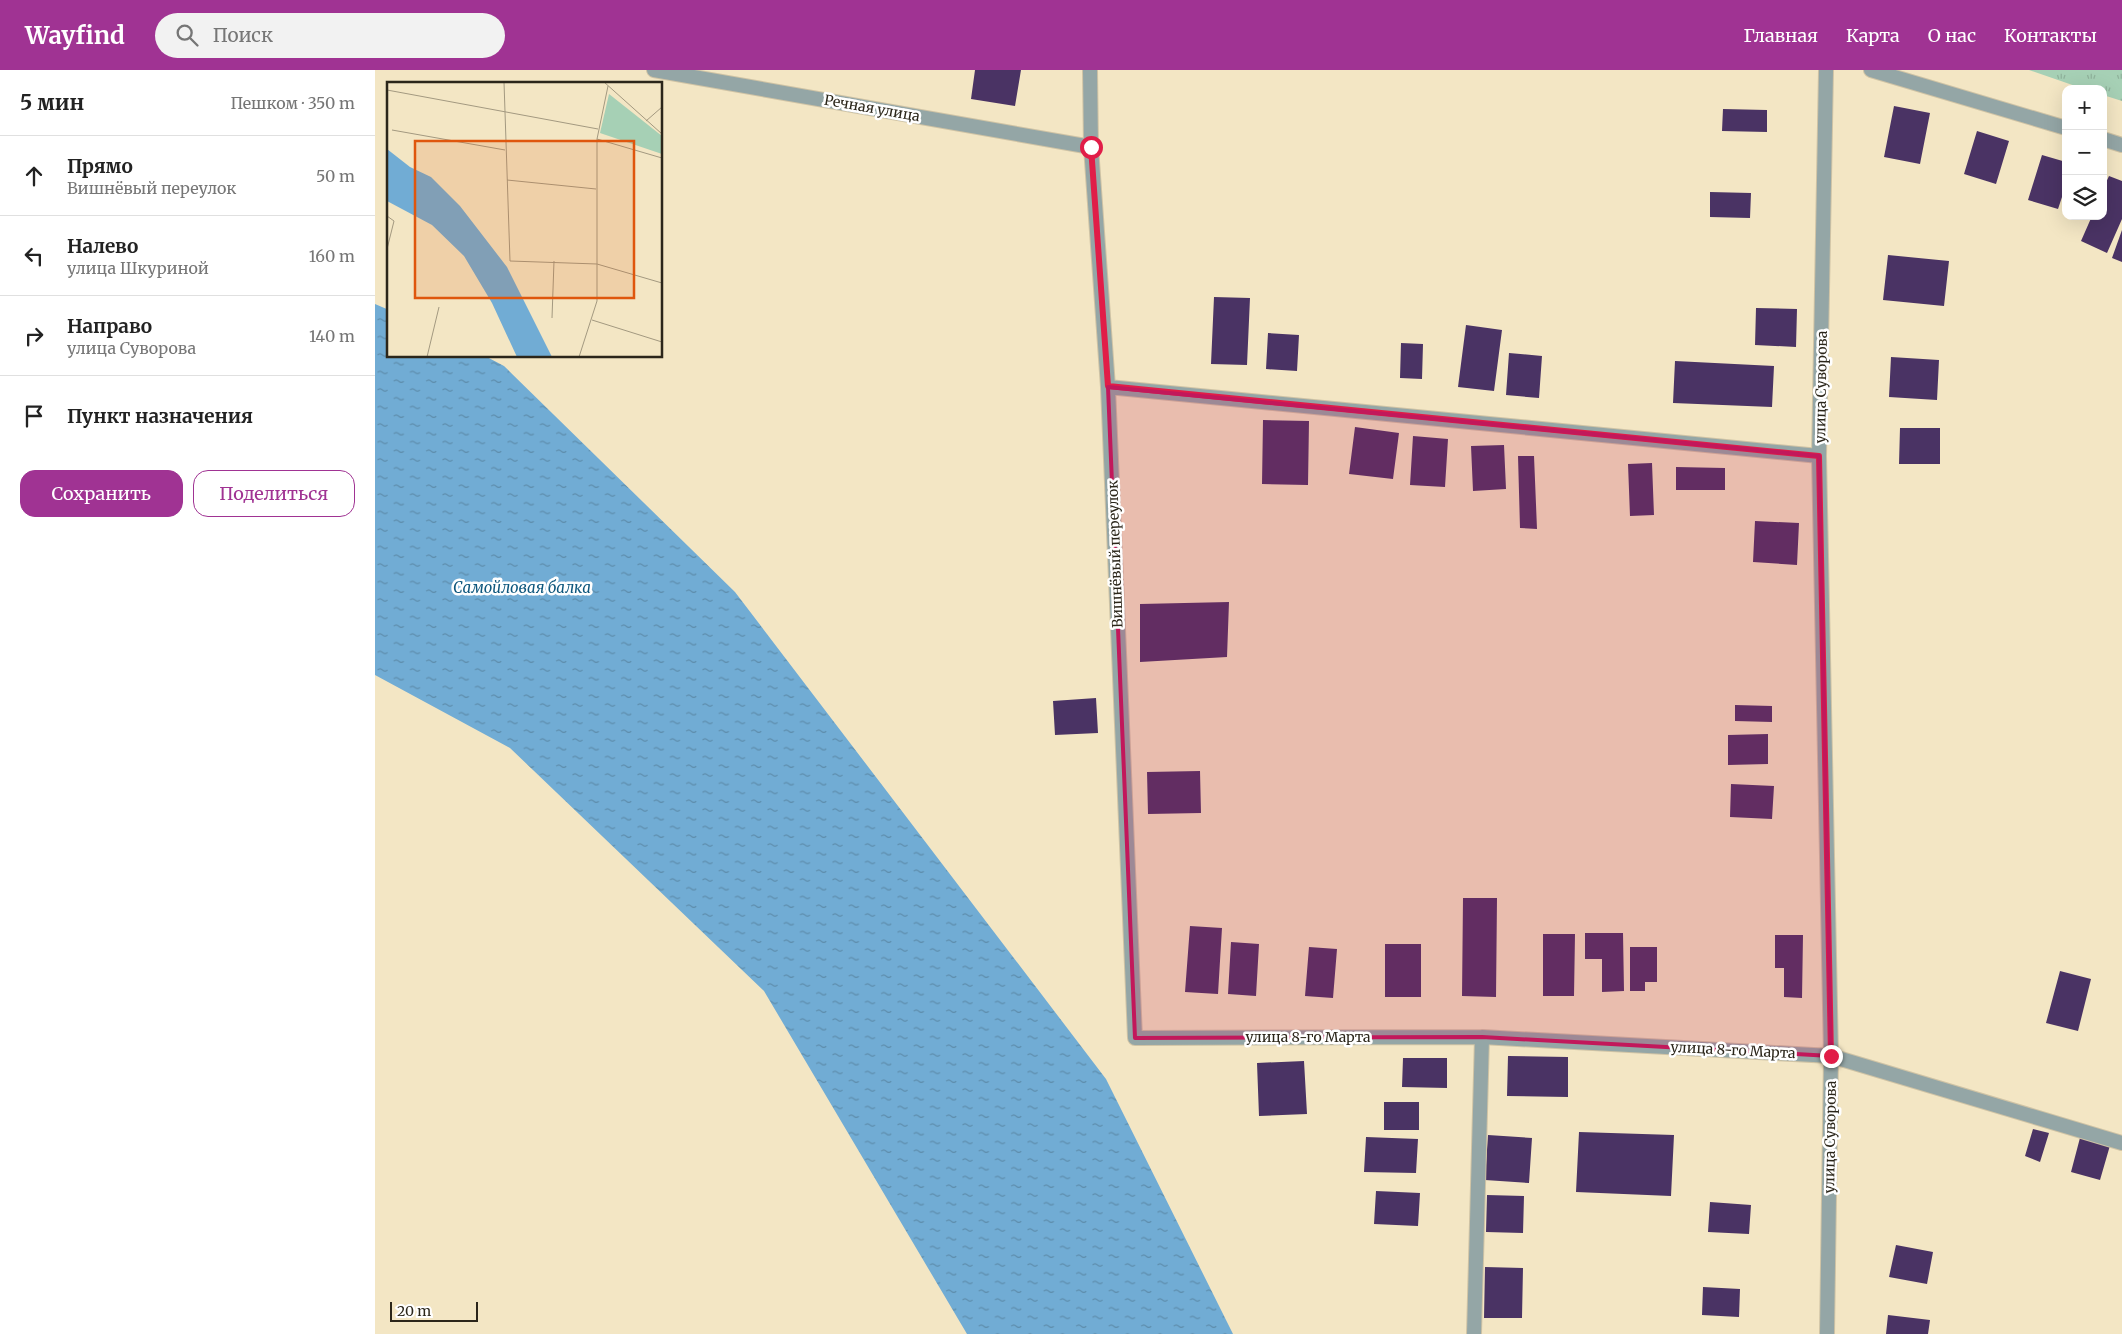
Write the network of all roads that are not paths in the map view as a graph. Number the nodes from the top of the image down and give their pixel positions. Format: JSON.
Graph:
{"nodes":[{"id":1,"x":654,"y":70,"type":"edge"},
{"id":2,"x":1090,"y":70,"type":"edge"},
{"id":3,"x":1826,"y":70,"type":"edge"},
{"id":4,"x":1871,"y":70,"type":"edge"},
{"id":5,"x":2062,"y":127,"type":"edge"},
{"id":6,"x":2107,"y":140,"type":"edge"},
{"id":7,"x":2122,"y":145,"type":"edge"},
{"id":8,"x":1091,"y":147,"type":"junction"},
{"id":9,"x":1108,"y":386,"type":"junction"},
{"id":10,"x":1819,"y":456,"type":"junction"},
{"id":11,"x":1482,"y":1036,"type":"junction"},
{"id":12,"x":1135,"y":1038,"type":"joint"},
{"id":13,"x":1831,"y":1056,"type":"junction"},
{"id":14,"x":2122,"y":1143,"type":"edge"},
{"id":15,"x":1474,"y":1334,"type":"edge"},
{"id":16,"x":1827,"y":1334,"type":"edge"}],
"edges":[{"from":1,"to":8,"type":"street","name":"Речная улица"},
{"from":2,"to":8,"type":"street","name":"Вишнёвый переулок"},
{"from":3,"to":10,"type":"street","name":"улица Суворова"},
{"from":4,"to":5,"type":"street"},
{"from":6,"to":7,"type":"street"},
{"from":8,"to":9,"type":"street","name":"Вишнёвый переулок"},
{"from":9,"to":10,"type":"street"},
{"from":9,"to":12,"type":"street","name":"Вишнёвый переулок"},
{"from":10,"to":13,"type":"street","name":"улица Суворова"},
{"from":11,"to":12,"type":"street","name":"улица 8-го Марта"},
{"from":11,"to":13,"type":"street","name":"улица 8-го Марта"},
{"from":11,"to":15,"type":"street"},
{"from":13,"to":14,"type":"street","name":"улица 8-го Марта"},
{"from":13,"to":16,"type":"street","name":"улица Суворова"}]}
